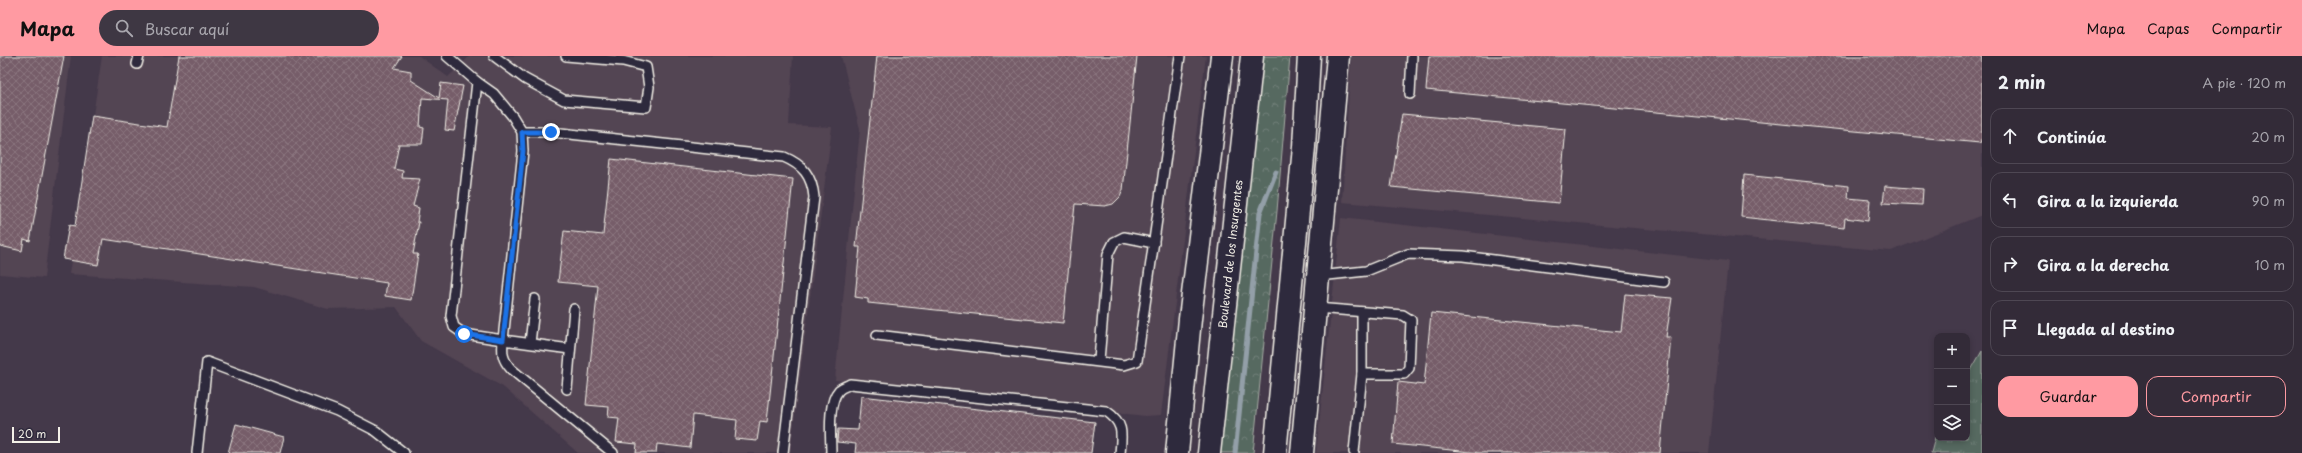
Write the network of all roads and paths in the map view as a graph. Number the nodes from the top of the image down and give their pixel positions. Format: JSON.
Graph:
{"nodes":[{"id":1,"x":447,"y":56,"type":"edge"},
{"id":2,"x":494,"y":56,"type":"edge"},
{"id":3,"x":566,"y":56,"type":"edge"},
{"id":4,"x":1180,"y":56,"type":"edge"},
{"id":5,"x":1222,"y":56,"type":"edge"},
{"id":6,"x":1252,"y":56,"type":"edge"},
{"id":7,"x":1309,"y":56,"type":"edge"},
{"id":8,"x":1338,"y":56,"type":"edge"},
{"id":9,"x":1412,"y":56,"type":"edge"},
{"id":10,"x":477,"y":82,"type":"junction"},
{"id":11,"x":1410,"y":94,"type":"dead end"},
{"id":12,"x":522,"y":132,"type":"junction"},
{"id":13,"x":1154,"y":243,"type":"junction"},
{"id":14,"x":1319,"y":276,"type":"junction"},
{"id":15,"x":1664,"y":282,"type":"dead end"},
{"id":16,"x":535,"y":299,"type":"dead end"},
{"id":17,"x":1316,"y":308,"type":"junction"},
{"id":18,"x":574,"y":309,"type":"dead end"},
{"id":19,"x":1362,"y":312,"type":"junction"},
{"id":20,"x":877,"y":335,"type":"dead end"},
{"id":21,"x":503,"y":340,"type":"junction"},
{"id":22,"x":530,"y":343,"type":"junction"},
{"id":23,"x":570,"y":349,"type":"junction"},
{"id":24,"x":1099,"y":360,"type":"junction"},
{"id":25,"x":1362,"y":374,"type":"junction"},
{"id":26,"x":567,"y":389,"type":"dead end"},
{"id":27,"x":1354,"y":452,"type":"edge"},
{"id":28,"x":197,"y":453,"type":"edge"},
{"id":29,"x":404,"y":453,"type":"edge"},
{"id":30,"x":613,"y":453,"type":"edge"},
{"id":31,"x":783,"y":453,"type":"edge"},
{"id":32,"x":831,"y":453,"type":"edge"},
{"id":33,"x":1120,"y":453,"type":"edge"},
{"id":34,"x":1177,"y":453,"type":"edge"},
{"id":35,"x":1208,"y":453,"type":"edge"},
{"id":36,"x":1275,"y":453,"type":"edge"},
{"id":37,"x":1302,"y":453,"type":"edge"}],
"edges":[{"from":1,"to":10,"type":"lane"},
{"from":2,"to":3,"type":"lane"},
{"from":4,"to":13,"type":"lane"},
{"from":5,"to":34,"type":"main road"},
{"from":6,"to":35,"type":"main road","name":"Boulevard de los Insurgentes"},
{"from":7,"to":36,"type":"main road"},
{"from":8,"to":14,"type":"main road"},
{"from":9,"to":11,"type":"lane"},
{"from":10,"to":12,"type":"lane"},
{"from":10,"to":21,"type":"lane"},
{"from":12,"to":21,"type":"lane"},
{"from":12,"to":31,"type":"lane"},
{"from":13,"to":24,"type":"lane"},
{"from":13,"to":24,"type":"lane"},
{"from":14,"to":15,"type":"lane"},
{"from":14,"to":17,"type":"main road"},
{"from":16,"to":22,"type":"lane"},
{"from":17,"to":19,"type":"lane"},
{"from":17,"to":37,"type":"main road"},
{"from":18,"to":23,"type":"lane"},
{"from":19,"to":25,"type":"lane"},
{"from":19,"to":25,"type":"lane"},
{"from":20,"to":24,"type":"lane"},
{"from":21,"to":22,"type":"lane"},
{"from":21,"to":30,"type":"lane"},
{"from":22,"to":23,"type":"lane"},
{"from":23,"to":26,"type":"lane"},
{"from":25,"to":27,"type":"lane"},
{"from":28,"to":29,"type":"lane"},
{"from":32,"to":33,"type":"lane"}]}
